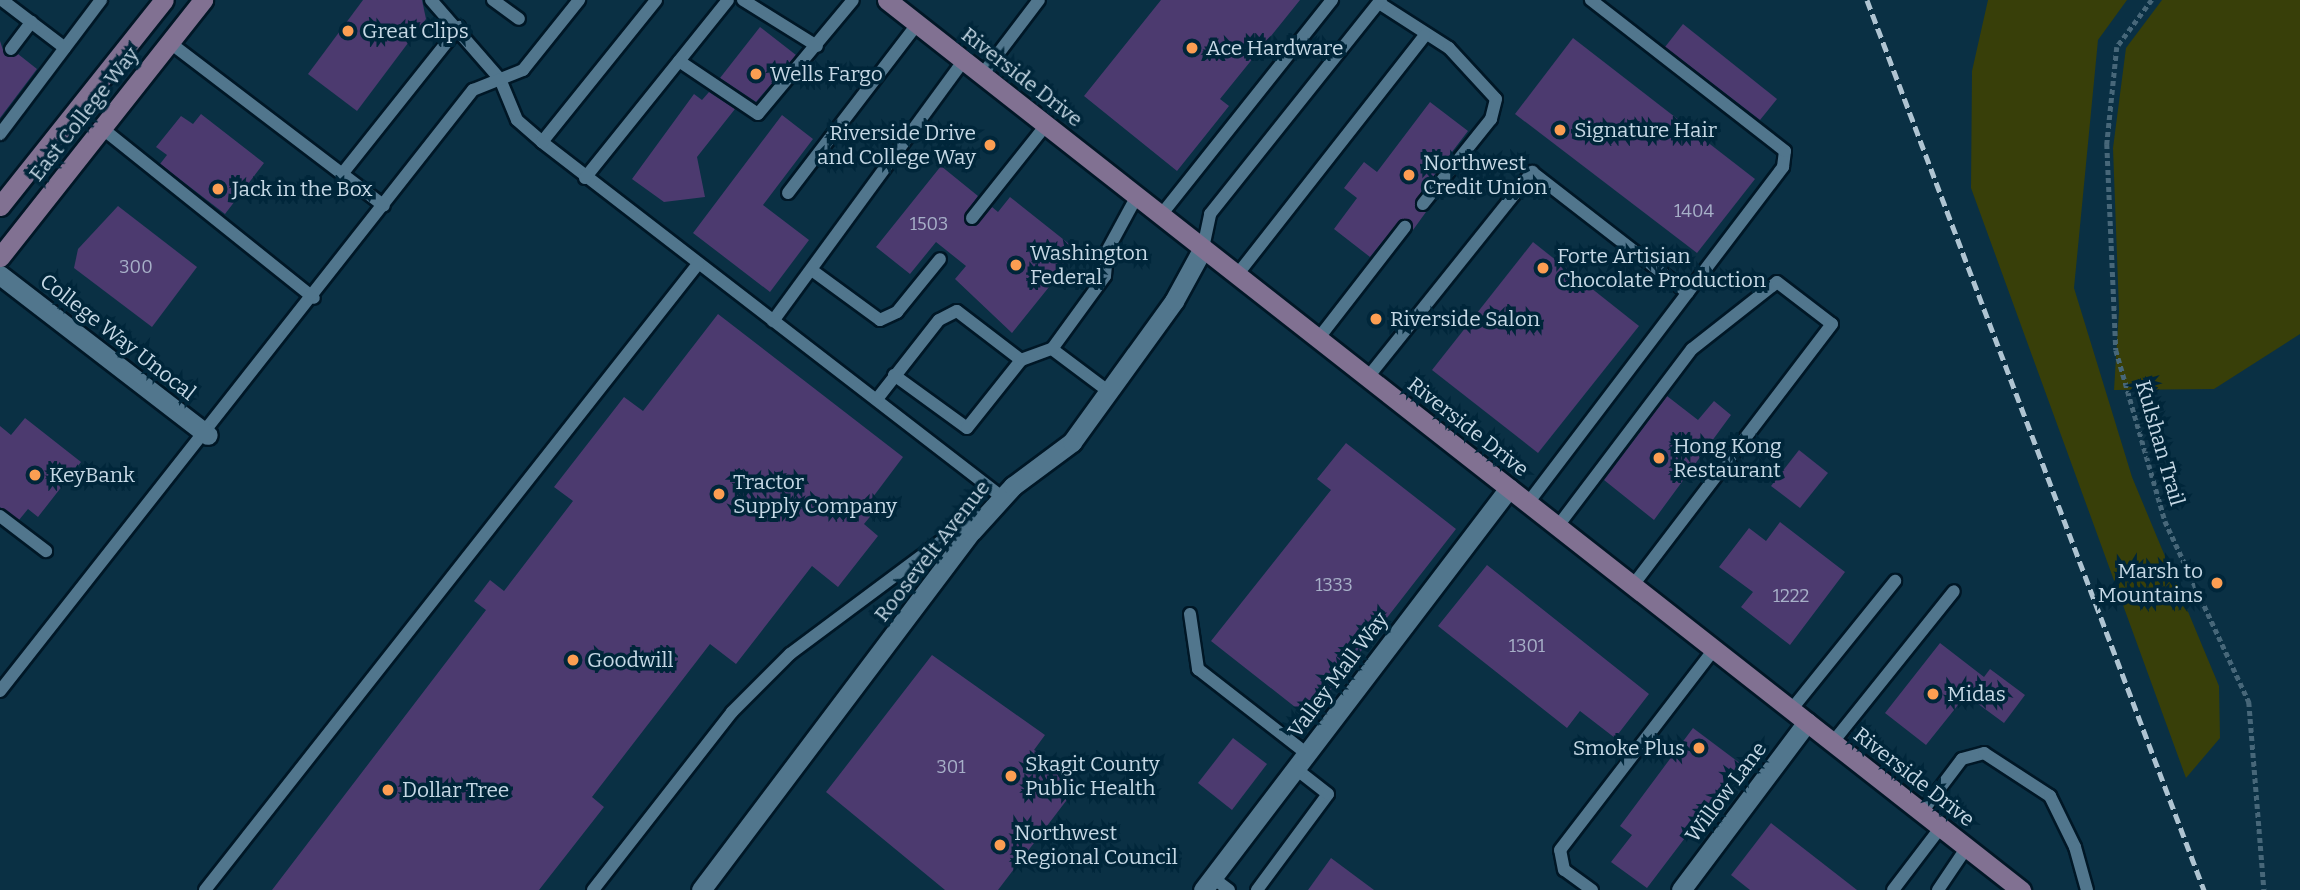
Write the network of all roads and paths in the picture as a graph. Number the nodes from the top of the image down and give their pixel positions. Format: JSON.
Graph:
{"nodes":[{"id":1,"x":2,"y":0,"type":"edge"},
{"id":2,"x":101,"y":0,"type":"edge"},
{"id":3,"x":164,"y":0,"type":"edge"},
{"id":4,"x":203,"y":0,"type":"edge"},
{"id":5,"x":431,"y":0,"type":"edge"},
{"id":6,"x":494,"y":0,"type":"edge"},
{"id":7,"x":579,"y":0,"type":"edge"},
{"id":8,"x":656,"y":0,"type":"edge"},
{"id":9,"x":728,"y":0,"type":"edge"},
{"id":10,"x":743,"y":0,"type":"edge"},
{"id":11,"x":853,"y":0,"type":"edge"},
{"id":12,"x":887,"y":0,"type":"edge"},
{"id":13,"x":1039,"y":0,"type":"edge"},
{"id":14,"x":1332,"y":0,"type":"edge"},
{"id":15,"x":1591,"y":0,"type":"edge"},
{"id":16,"x":2152,"y":0,"type":"edge"},
{"id":17,"x":1380,"y":2,"type":"edge"},
{"id":18,"x":519,"y":19,"type":"dead end"},
{"id":19,"x":31,"y":22,"type":"junction"},
{"id":20,"x":917,"y":24,"type":"junction"},
{"id":21,"x":458,"y":27,"type":"junction"},
{"id":22,"x":1424,"y":35,"type":"junction"},
{"id":23,"x":169,"y":42,"type":"junction"},
{"id":24,"x":817,"y":46,"type":"junction"},
{"id":25,"x":65,"y":48,"type":"junction"},
{"id":26,"x":11,"y":49,"type":"dead end"},
{"id":27,"x":964,"y":60,"type":"junction"},
{"id":28,"x":679,"y":61,"type":"junction"},
{"id":29,"x":982,"y":75,"type":"junction"},
{"id":30,"x":500,"y":79,"type":"junction"},
{"id":31,"x":1046,"y":125,"type":"junction"},
{"id":32,"x":103,"y":129,"type":"junction"},
{"id":33,"x":0,"y":134,"type":"edge"},
{"id":34,"x":542,"y":142,"type":"junction"},
{"id":35,"x":342,"y":174,"type":"junction"},
{"id":36,"x":585,"y":178,"type":"junction"},
{"id":37,"x":788,"y":193,"type":"dead end"},
{"id":38,"x":1137,"y":196,"type":"junction"},
{"id":39,"x":1423,"y":204,"type":"dead end"},
{"id":40,"x":0,"y":206,"type":"edge"},
{"id":41,"x":384,"y":206,"type":"junction"},
{"id":42,"x":1161,"y":215,"type":"junction"},
{"id":43,"x":972,"y":218,"type":"dead end"},
{"id":44,"x":1405,"y":227,"type":"dead end"},
{"id":45,"x":1203,"y":248,"type":"junction"},
{"id":46,"x":0,"y":257,"type":"edge"},
{"id":47,"x":940,"y":259,"type":"dead end"},
{"id":48,"x":698,"y":264,"type":"junction"},
{"id":49,"x":813,"y":271,"type":"junction"},
{"id":50,"x":0,"y":275,"type":"edge"},
{"id":51,"x":1237,"y":275,"type":"junction"},
{"id":52,"x":1688,"y":293,"type":"junction"},
{"id":53,"x":314,"y":298,"type":"junction"},
{"id":54,"x":773,"y":321,"type":"junction"},
{"id":55,"x":1318,"y":339,"type":"junction"},
{"id":56,"x":1052,"y":349,"type":"junction"},
{"id":57,"x":1021,"y":360,"type":"junction"},
{"id":58,"x":894,"y":375,"type":"junction"},
{"id":59,"x":1368,"y":377,"type":"junction"},
{"id":60,"x":1108,"y":391,"type":"junction"},
{"id":61,"x":877,"y":399,"type":"junction"},
{"id":62,"x":208,"y":435,"type":"junction"},
{"id":63,"x":1509,"y":488,"type":"junction"},
{"id":64,"x":1005,"y":495,"type":"junction"},
{"id":65,"x":1528,"y":503,"type":"junction"},
{"id":66,"x":0,"y":516,"type":"edge"},
{"id":67,"x":1558,"y":526,"type":"junction"},
{"id":68,"x":46,"y":551,"type":"dead end"},
{"id":69,"x":1895,"y":581,"type":"dead end"},
{"id":70,"x":1633,"y":585,"type":"junction"},
{"id":71,"x":1954,"y":591,"type":"dead end"},
{"id":72,"x":1190,"y":614,"type":"dead end"},
{"id":73,"x":1714,"y":649,"type":"junction"},
{"id":74,"x":3,"y":683,"type":"edge"},
{"id":75,"x":1791,"y":710,"type":"junction"},
{"id":76,"x":1807,"y":722,"type":"junction"},
{"id":77,"x":1833,"y":742,"type":"junction"},
{"id":78,"x":1301,"y":762,"type":"junction"},
{"id":79,"x":1922,"y":812,"type":"junction"},
{"id":80,"x":1941,"y":827,"type":"junction"},
{"id":81,"x":1967,"y":848,"type":"junction"},
{"id":82,"x":1208,"y":884,"type":"edge"},
{"id":83,"x":1688,"y":888,"type":"edge"},
{"id":84,"x":205,"y":890,"type":"edge"},
{"id":85,"x":593,"y":890,"type":"edge"},
{"id":86,"x":701,"y":890,"type":"edge"},
{"id":87,"x":1229,"y":890,"type":"edge"},
{"id":88,"x":1257,"y":890,"type":"edge"},
{"id":89,"x":1592,"y":890,"type":"edge"},
{"id":90,"x":1893,"y":890,"type":"edge"},
{"id":91,"x":1938,"y":890,"type":"edge"},
{"id":92,"x":2021,"y":890,"type":"edge"},
{"id":93,"x":2087,"y":890,"type":"edge"},
{"id":94,"x":2264,"y":890,"type":"edge"}],
"edges":[{"from":1,"to":19,"type":"lane"},
{"from":2,"to":25,"type":"lane"},
{"from":3,"to":40,"type":"main road","name":"East College Way"},
{"from":4,"to":23,"type":"main road","name":"East College Way"},
{"from":5,"to":21,"type":"lane"},
{"from":6,"to":18,"type":"lane"},
{"from":7,"to":30,"type":"lane"},
{"from":8,"to":34,"type":"lane"},
{"from":9,"to":28,"type":"lane"},
{"from":10,"to":24,"type":"lane"},
{"from":11,"to":24,"type":"lane"},
{"from":12,"to":20,"type":"main road","name":"Riverside Drive"},
{"from":13,"to":29,"type":"lane"},
{"from":14,"to":42,"type":"lane"},
{"from":15,"to":52,"type":"lane"},
{"from":16,"to":94,"type":"path","name":"Kulshan Trail"},
{"from":17,"to":22,"type":"lane"},
{"from":17,"to":45,"type":"lane"},
{"from":19,"to":25,"type":"lane"},
{"from":19,"to":26,"type":"lane"},
{"from":20,"to":27,"type":"main road","name":"Riverside Drive"},
{"from":20,"to":37,"type":"lane"},
{"from":21,"to":30,"type":"lane"},
{"from":21,"to":35,"type":"lane"},
{"from":22,"to":39,"type":"lane"},
{"from":22,"to":51,"type":"lane"},
{"from":23,"to":32,"type":"main road","name":"East College Way"},
{"from":23,"to":35,"type":"lane"},
{"from":24,"to":28,"type":"lane"},
{"from":25,"to":33,"type":"lane"},
{"from":27,"to":29,"type":"main road","name":"Riverside Drive"},
{"from":27,"to":49,"type":"lane"},
{"from":28,"to":36,"type":"lane"},
{"from":29,"to":31,"type":"main road","name":"Riverside Drive"},
{"from":30,"to":34,"type":"lane"},
{"from":30,"to":41,"type":"lane"},
{"from":31,"to":38,"type":"main road","name":"Riverside Drive"},
{"from":31,"to":43,"type":"lane"},
{"from":32,"to":46,"type":"main road","name":"East College Way"},
{"from":32,"to":53,"type":"lane"},
{"from":34,"to":36,"type":"lane"},
{"from":35,"to":41,"type":"lane"},
{"from":36,"to":48,"type":"lane"},
{"from":38,"to":42,"type":"main road","name":"Riverside Drive"},
{"from":38,"to":56,"type":"lane"},
{"from":41,"to":53,"type":"lane"},
{"from":42,"to":45,"type":"main road","name":"Riverside Drive"},
{"from":44,"to":55,"type":"lane"},
{"from":45,"to":51,"type":"main road","name":"Riverside Drive"},
{"from":45,"to":60,"type":"street","name":"Roosevelt Avenue"},
{"from":47,"to":49,"type":"lane"},
{"from":48,"to":54,"type":"lane"},
{"from":48,"to":84,"type":"lane"},
{"from":49,"to":54,"type":"lane"},
{"from":50,"to":62,"type":"street","name":"College Way Unocal"},
{"from":51,"to":55,"type":"main road","name":"Riverside Drive"},
{"from":52,"to":59,"type":"lane"},
{"from":52,"to":65,"type":"lane"},
{"from":53,"to":62,"type":"lane"},
{"from":54,"to":61,"type":"lane"},
{"from":55,"to":59,"type":"main road","name":"Riverside Drive"},
{"from":56,"to":57,"type":"lane"},
{"from":56,"to":60,"type":"lane"},
{"from":57,"to":58,"type":"lane"},
{"from":57,"to":58,"type":"lane"},
{"from":58,"to":61,"type":"lane"},
{"from":59,"to":63,"type":"main road","name":"Riverside Drive"},
{"from":60,"to":64,"type":"street","name":"Roosevelt Avenue"},
{"from":61,"to":64,"type":"lane"},
{"from":62,"to":74,"type":"lane"},
{"from":63,"to":65,"type":"main road","name":"Riverside Drive"},
{"from":63,"to":78,"type":"street","name":"Valley Mall Way"},
{"from":64,"to":85,"type":"lane"},
{"from":64,"to":86,"type":"street","name":"Roosevelt Avenue"},
{"from":65,"to":67,"type":"main road","name":"Riverside Drive"},
{"from":66,"to":68,"type":"lane"},
{"from":67,"to":70,"type":"main road","name":"Riverside Drive"},
{"from":67,"to":70,"type":"lane"},
{"from":69,"to":75,"type":"lane"},
{"from":70,"to":73,"type":"main road","name":"Riverside Drive"},
{"from":71,"to":77,"type":"lane"},
{"from":72,"to":78,"type":"lane"},
{"from":73,"to":75,"type":"main road","name":"Riverside Drive"},
{"from":73,"to":89,"type":"lane"},
{"from":75,"to":76,"type":"main road","name":"Riverside Drive"},
{"from":76,"to":77,"type":"main road","name":"Riverside Drive"},
{"from":76,"to":83,"type":"street","name":"Willow Lane"},
{"from":77,"to":79,"type":"main road","name":"Riverside Drive"},
{"from":78,"to":82,"type":"street","name":"Valley Mall Way"},
{"from":78,"to":88,"type":"lane"},
{"from":79,"to":80,"type":"main road","name":"Riverside Drive"},
{"from":79,"to":93,"type":"lane"},
{"from":80,"to":81,"type":"main road","name":"Riverside Drive"},
{"from":80,"to":90,"type":"lane"},
{"from":81,"to":91,"type":"lane"},
{"from":81,"to":92,"type":"main road","name":"Riverside Drive"},
{"from":82,"to":87,"type":"lane"}]}
